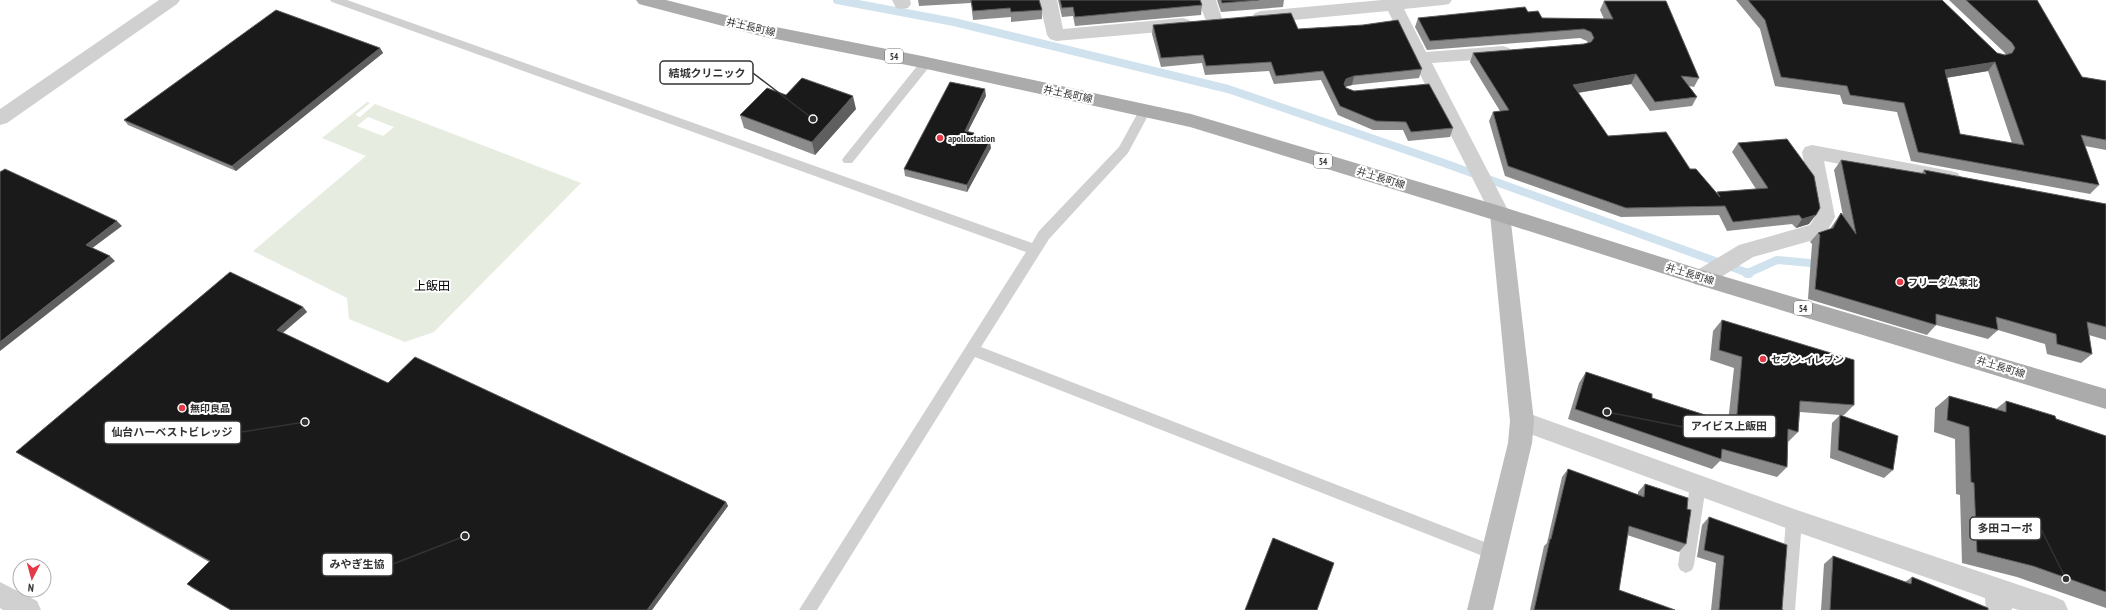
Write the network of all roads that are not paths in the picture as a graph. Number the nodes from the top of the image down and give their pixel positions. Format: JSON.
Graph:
{"nodes":[{"id":1,"x":171,"y":0,"type":"edge"},
{"id":2,"x":336,"y":0,"type":"edge"},
{"id":3,"x":645,"y":0,"type":"edge"},
{"id":4,"x":1048,"y":0,"type":"edge"},
{"id":5,"x":1207,"y":0,"type":"edge"},
{"id":6,"x":1443,"y":0,"type":"edge"},
{"id":7,"x":1393,"y":2,"type":"edge"},
{"id":8,"x":1230,"y":20,"type":"junction"},
{"id":9,"x":1516,"y":51,"type":"edge"},
{"id":10,"x":1421,"y":58,"type":"junction"},
{"id":11,"x":926,"y":63,"type":"junction"},
{"id":12,"x":1434,"y":84,"type":"junction"},
{"id":13,"x":1412,"y":86,"type":"edge"},
{"id":14,"x":1145,"y":110,"type":"junction"},
{"id":15,"x":0,"y":118,"type":"edge"},
{"id":16,"x":848,"y":160,"type":"dead end"},
{"id":17,"x":1967,"y":180,"type":"edge"},
{"id":18,"x":1500,"y":214,"type":"junction"},
{"id":19,"x":1035,"y":250,"type":"junction"},
{"id":20,"x":1705,"y":275,"type":"junction"},
{"id":21,"x":972,"y":350,"type":"junction"},
{"id":22,"x":2106,"y":399,"type":"edge"},
{"id":23,"x":1522,"y":422,"type":"junction"},
{"id":24,"x":1698,"y":486,"type":"junction"},
{"id":25,"x":1794,"y":520,"type":"junction"},
{"id":26,"x":1494,"y":553,"type":"junction"},
{"id":27,"x":1686,"y":566,"type":"dead end"},
{"id":28,"x":0,"y":594,"type":"edge"},
{"id":29,"x":1999,"y":600,"type":"edge"},
{"id":30,"x":28,"y":610,"type":"edge"},
{"id":31,"x":807,"y":610,"type":"edge"},
{"id":32,"x":1480,"y":610,"type":"edge"},
{"id":33,"x":1787,"y":610,"type":"edge"},
{"id":34,"x":2055,"y":610,"type":"edge"}],
"edges":[{"from":1,"to":15,"type":"street"},
{"from":2,"to":19,"type":"lane"},
{"from":3,"to":11,"type":"main road","name":"井土長町線","number":"54"},
{"from":4,"to":8,"type":"street"},
{"from":5,"to":8,"type":"street"},
{"from":6,"to":7,"type":"street"},
{"from":7,"to":8,"type":"street"},
{"from":7,"to":10,"type":"street"},
{"from":9,"to":10,"type":"street"},
{"from":10,"to":12,"type":"street"},
{"from":11,"to":14,"type":"main road","name":"井土長町線","number":"54"},
{"from":11,"to":16,"type":"lane"},
{"from":12,"to":13,"type":"street"},
{"from":12,"to":18,"type":"street"},
{"from":14,"to":18,"type":"main road","name":"井土長町線","number":"54"},
{"from":14,"to":19,"type":"lane"},
{"from":17,"to":20,"type":"street"},
{"from":18,"to":20,"type":"main road","name":"井土長町線","number":"54"},
{"from":18,"to":23,"type":"street"},
{"from":19,"to":21,"type":"lane"},
{"from":20,"to":22,"type":"main road","name":"井土長町線","number":"54"},
{"from":21,"to":26,"type":"lane"},
{"from":21,"to":31,"type":"lane"},
{"from":23,"to":24,"type":"street"},
{"from":23,"to":26,"type":"street"},
{"from":24,"to":25,"type":"street"},
{"from":24,"to":27,"type":"lane"},
{"from":25,"to":29,"type":"street"},
{"from":25,"to":33,"type":"lane"},
{"from":26,"to":32,"type":"street"},
{"from":28,"to":30,"type":"street"},
{"from":29,"to":34,"type":"street"}]}
